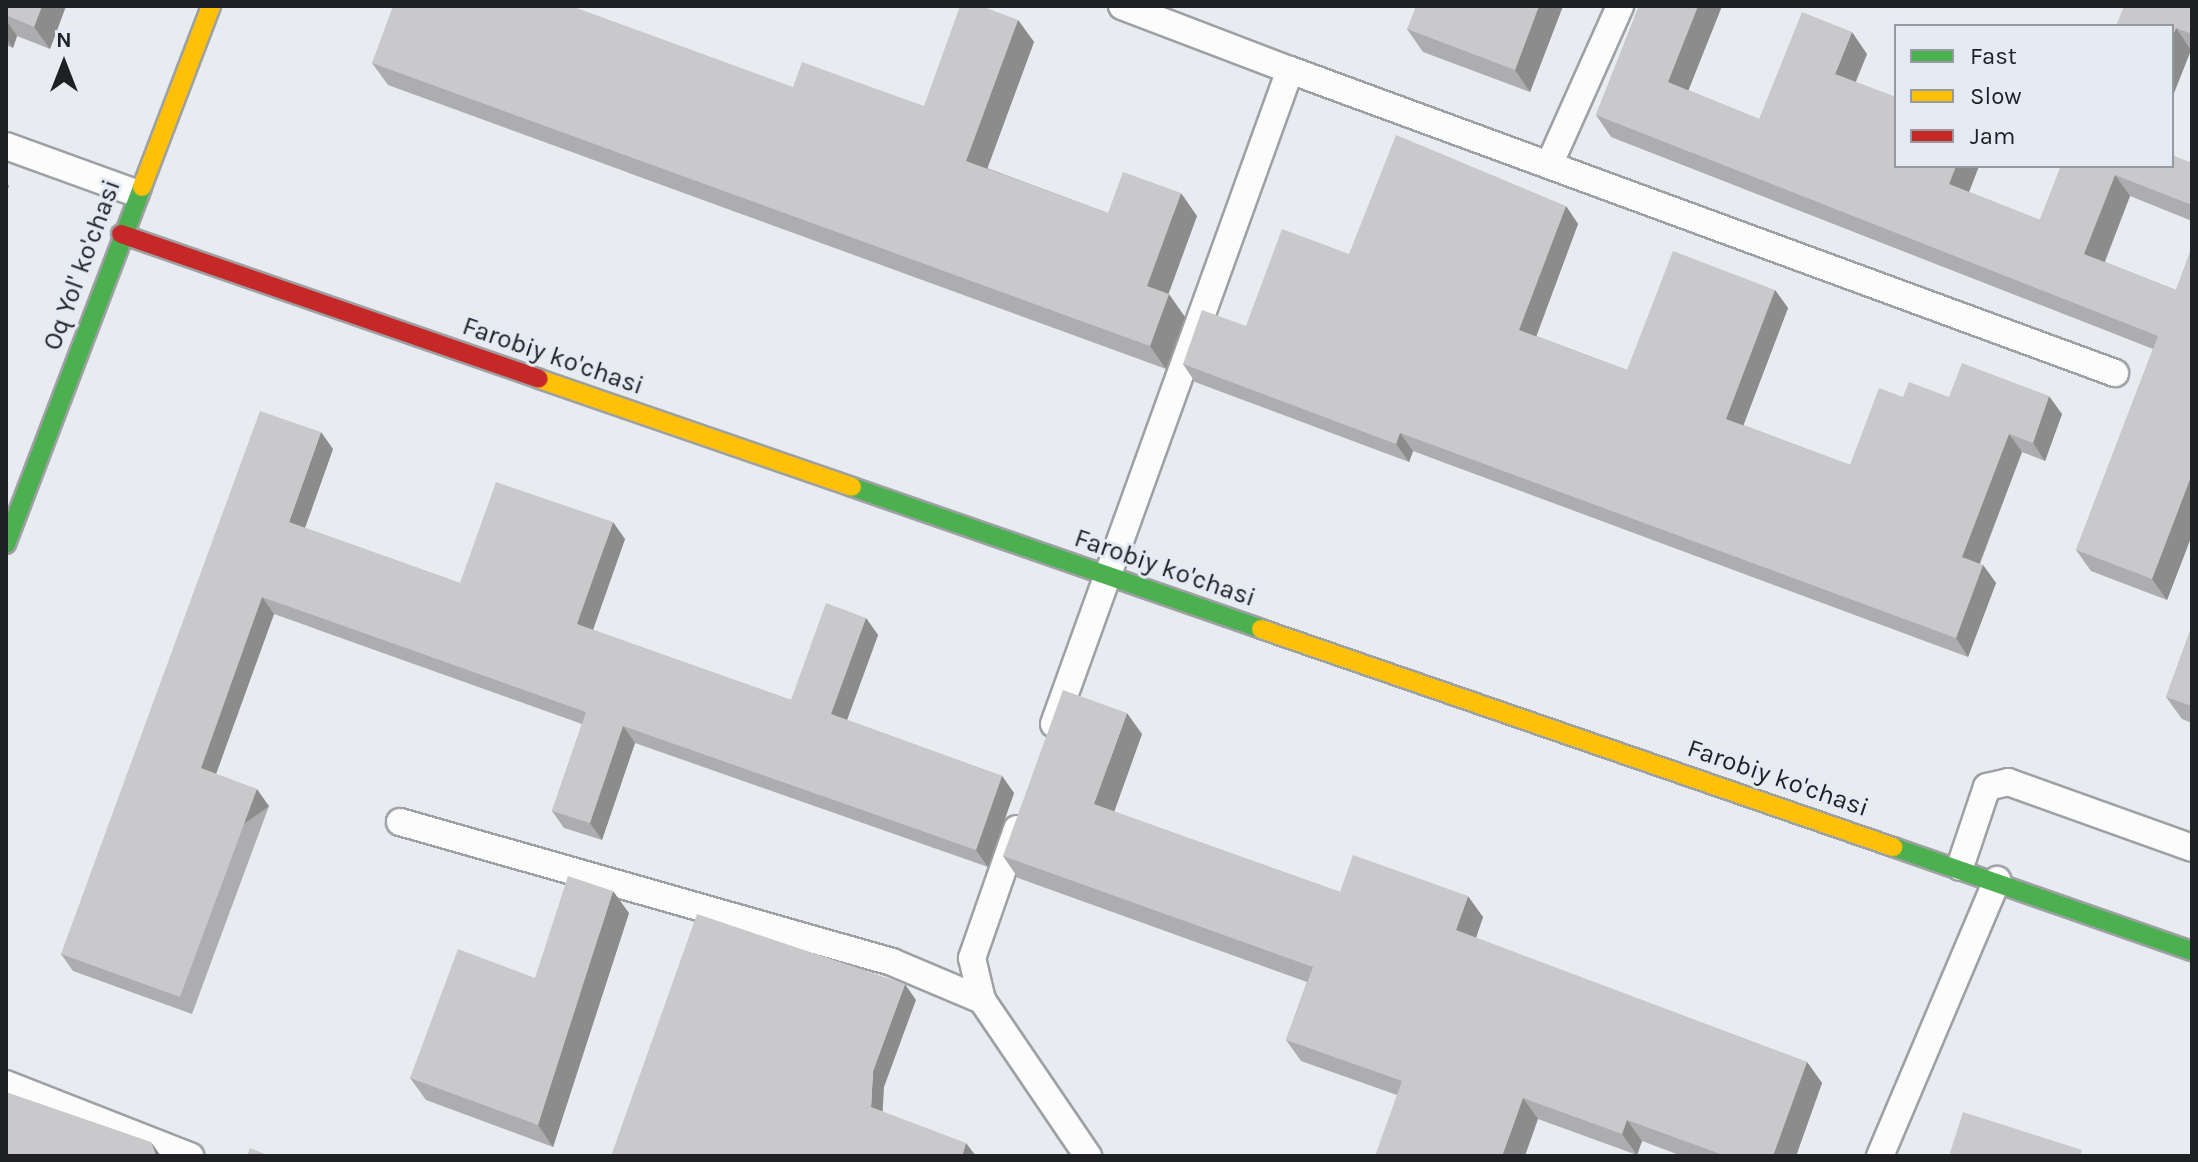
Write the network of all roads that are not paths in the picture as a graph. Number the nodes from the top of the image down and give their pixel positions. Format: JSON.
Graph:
{"nodes":[{"id":1,"x":211,"y":6,"type":"edge"},
{"id":2,"x":1122,"y":6,"type":"edge"},
{"id":3,"x":1620,"y":6,"type":"edge"},
{"id":4,"x":1290,"y":70,"type":"junction"},
{"id":5,"x":6,"y":146,"type":"edge"},
{"id":6,"x":1549,"y":165,"type":"junction"},
{"id":7,"x":136,"y":193,"type":"junction"},
{"id":8,"x":121,"y":234,"type":"junction"},
{"id":9,"x":2115,"y":373,"type":"dead end"},
{"id":10,"x":6,"y":544,"type":"edge"},
{"id":11,"x":1105,"y":575,"type":"junction"},
{"id":12,"x":1044,"y":752,"type":"edge"},
{"id":13,"x":1029,"y":796,"type":"edge"},
{"id":14,"x":400,"y":822,"type":"dead end"},
{"id":15,"x":2192,"y":848,"type":"edge"},
{"id":16,"x":1960,"y":867,"type":"junction"},
{"id":17,"x":1997,"y":880,"type":"junction"},
{"id":18,"x":2192,"y":951,"type":"edge"},
{"id":19,"x":982,"y":1000,"type":"junction"},
{"id":20,"x":6,"y":1084,"type":"edge"},
{"id":21,"x":190,"y":1156,"type":"edge"},
{"id":22,"x":1088,"y":1156,"type":"edge"},
{"id":23,"x":1880,"y":1156,"type":"edge"}],
"edges":[{"from":1,"to":7,"type":"street","name":"Oq Yol' ko'chasi"},
{"from":2,"to":4,"type":"lane"},
{"from":3,"to":6,"type":"lane"},
{"from":4,"to":6,"type":"lane"},
{"from":4,"to":11,"type":"lane"},
{"from":5,"to":7,"type":"lane"},
{"from":6,"to":9,"type":"lane"},
{"from":7,"to":8,"type":"street","name":"Oq Yol' ko'chasi"},
{"from":8,"to":10,"type":"street","name":"Oq Yol' ko'chasi"},
{"from":8,"to":11,"type":"street","name":"Farobiy ko'chasi"},
{"from":11,"to":12,"type":"lane"},
{"from":11,"to":16,"type":"street","name":"Farobiy ko'chasi"},
{"from":13,"to":19,"type":"lane"},
{"from":14,"to":19,"type":"lane"},
{"from":15,"to":16,"type":"lane"},
{"from":16,"to":17,"type":"street","name":"Farobiy ko'chasi"},
{"from":17,"to":18,"type":"street","name":"Farobiy ko'chasi"},
{"from":17,"to":23,"type":"lane"},
{"from":19,"to":22,"type":"lane"},
{"from":20,"to":21,"type":"lane"}]}
